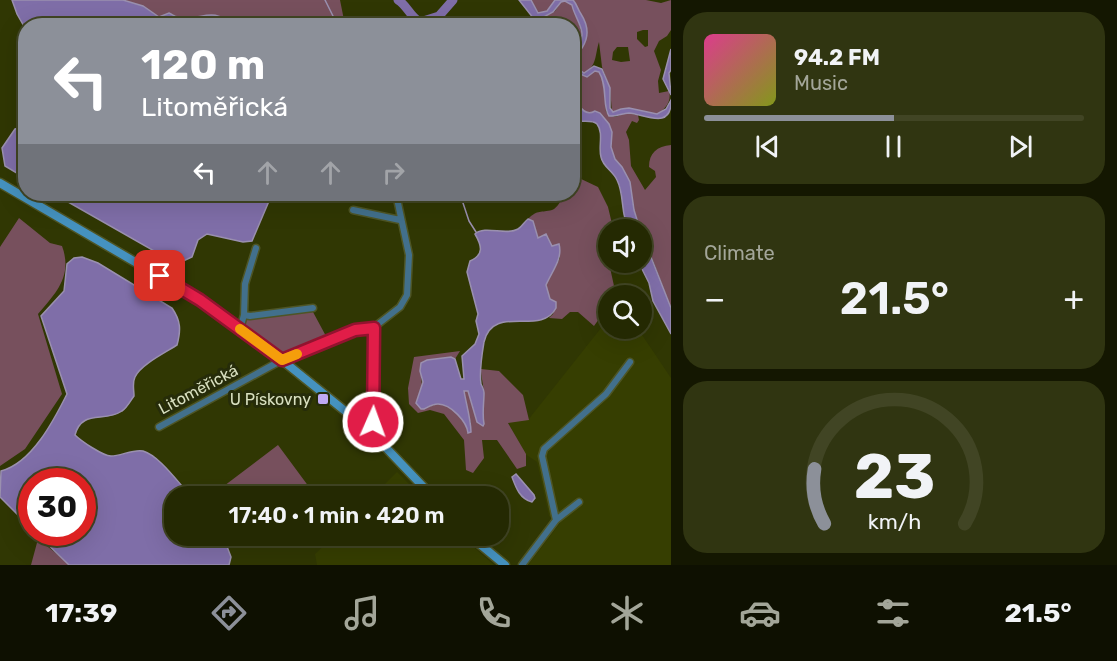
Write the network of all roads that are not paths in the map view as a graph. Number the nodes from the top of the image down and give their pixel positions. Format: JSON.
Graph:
{"nodes":[{"id":1,"x":0,"y":183,"type":"edge"},
{"id":2,"x":18,"y":194,"type":"edge"},
{"id":3,"x":31,"y":201,"type":"edge"},
{"id":4,"x":397,"y":201,"type":"edge"},
{"id":5,"x":353,"y":210,"type":"dead end"},
{"id":6,"x":400,"y":220,"type":"junction"},
{"id":7,"x":256,"y":248,"type":"dead end"},
{"id":8,"x":313,"y":308,"type":"dead end"},
{"id":9,"x":244,"y":315,"type":"junction"},
{"id":10,"x":374,"y":328,"type":"junction"},
{"id":11,"x":240,"y":329,"type":"junction"},
{"id":12,"x":282,"y":360,"type":"junction"},
{"id":13,"x":630,"y":362,"type":"dead end"},
{"id":14,"x":159,"y":427,"type":"dead end"},
{"id":15,"x":371,"y":432,"type":"junction"},
{"id":16,"x":422,"y":486,"type":"edge"},
{"id":17,"x":579,"y":502,"type":"dead end"},
{"id":18,"x":556,"y":520,"type":"junction"},
{"id":19,"x":482,"y":546,"type":"edge"},
{"id":20,"x":505,"y":565,"type":"edge"},
{"id":21,"x":522,"y":565,"type":"edge"}],
"edges":[{"from":1,"to":2,"type":"street"},
{"from":3,"to":11,"type":"street"},
{"from":4,"to":6,"type":"street"},
{"from":5,"to":6,"type":"street"},
{"from":6,"to":10,"type":"street"},
{"from":7,"to":9,"type":"street"},
{"from":8,"to":9,"type":"street"},
{"from":9,"to":11,"type":"street"},
{"from":10,"to":12,"type":"street","name":"Litoměřická"},
{"from":10,"to":15,"type":"street"},
{"from":11,"to":12,"type":"street"},
{"from":12,"to":14,"type":"street","name":"Litoměřická"},
{"from":12,"to":15,"type":"street"},
{"from":13,"to":18,"type":"street"},
{"from":15,"to":16,"type":"street"},
{"from":17,"to":18,"type":"street"},
{"from":18,"to":21,"type":"street"},
{"from":19,"to":20,"type":"street"}]}
